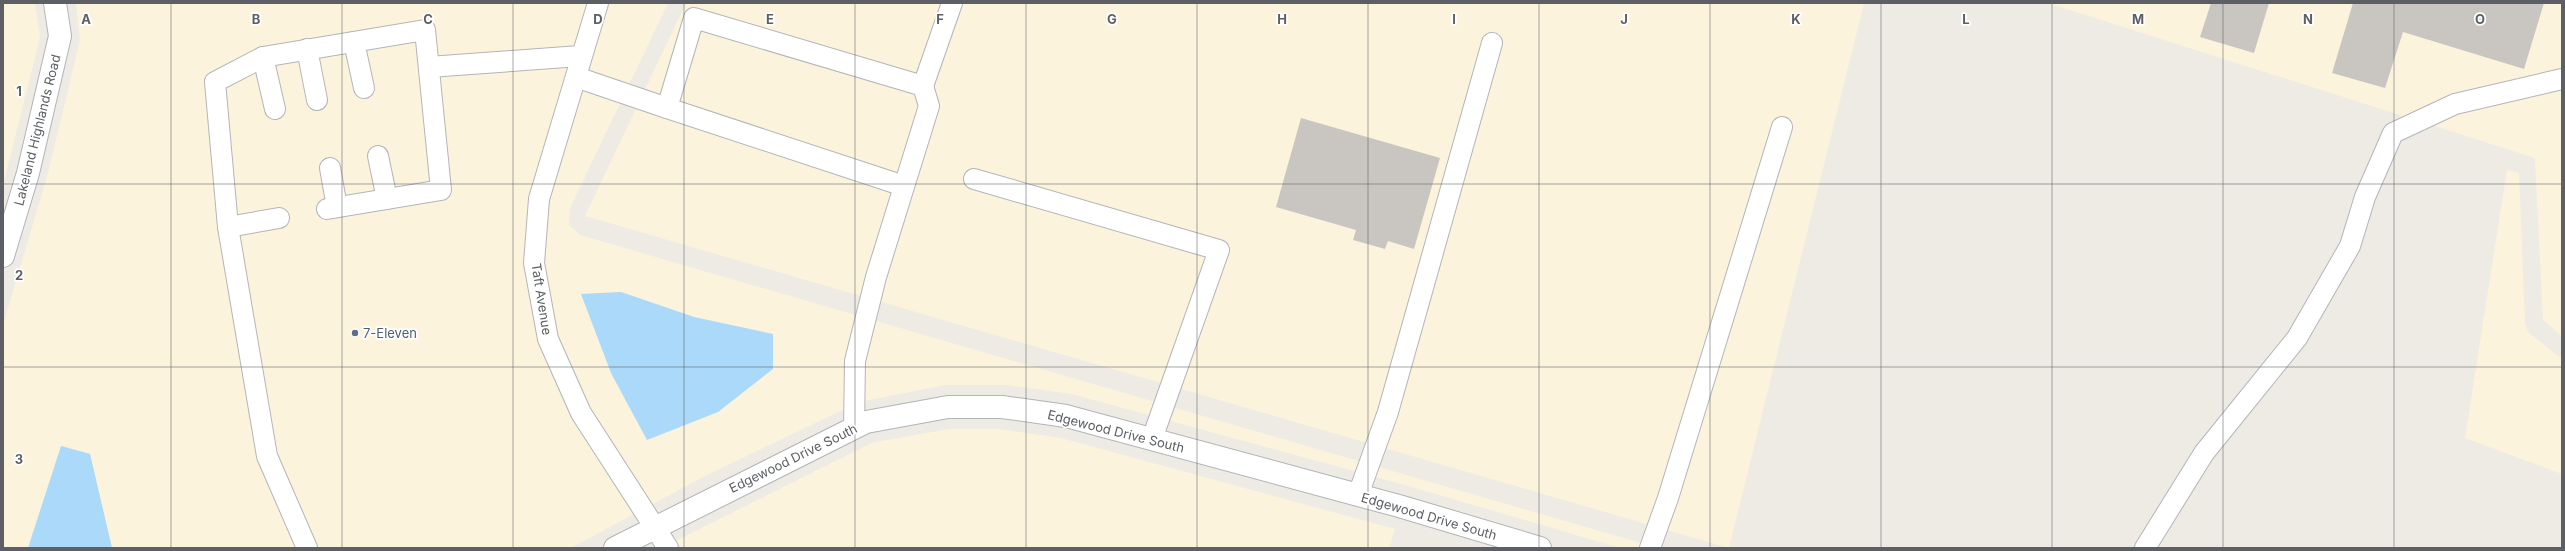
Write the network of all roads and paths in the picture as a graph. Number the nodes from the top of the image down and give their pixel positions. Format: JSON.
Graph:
{"nodes":[{"id":1,"x":55,"y":3,"type":"edge"},
{"id":2,"x":598,"y":3,"type":"edge"},
{"id":3,"x":952,"y":3,"type":"edge"},
{"id":4,"x":695,"y":10,"type":"edge"},
{"id":5,"x":354,"y":42,"type":"junction"},
{"id":6,"x":1492,"y":44,"type":"dead end"},
{"id":7,"x":307,"y":50,"type":"junction"},
{"id":8,"x":580,"y":56,"type":"junction"},
{"id":9,"x":264,"y":57,"type":"junction"},
{"id":10,"x":429,"y":67,"type":"junction"},
{"id":11,"x":576,"y":77,"type":"junction"},
{"id":12,"x":2562,"y":79,"type":"edge"},
{"id":13,"x":923,"y":86,"type":"junction"},
{"id":14,"x":364,"y":88,"type":"dead end"},
{"id":15,"x":317,"y":100,"type":"dead end"},
{"id":16,"x":667,"y":108,"type":"junction"},
{"id":17,"x":275,"y":109,"type":"dead end"},
{"id":18,"x":1782,"y":127,"type":"dead end"},
{"id":19,"x":378,"y":156,"type":"dead end"},
{"id":20,"x":330,"y":168,"type":"dead end"},
{"id":21,"x":974,"y":179,"type":"dead end"},
{"id":22,"x":904,"y":186,"type":"junction"},
{"id":23,"x":387,"y":199,"type":"junction"},
{"id":24,"x":279,"y":218,"type":"dead end"},
{"id":25,"x":228,"y":227,"type":"junction"},
{"id":26,"x":3,"y":256,"type":"edge"},
{"id":27,"x":854,"y":428,"type":"junction"},
{"id":28,"x":1152,"y":440,"type":"junction"},
{"id":29,"x":1358,"y":495,"type":"junction"},
{"id":30,"x":656,"y":526,"type":"junction"},
{"id":31,"x":307,"y":548,"type":"edge"},
{"id":32,"x":615,"y":548,"type":"edge"},
{"id":33,"x":668,"y":548,"type":"edge"},
{"id":34,"x":1540,"y":548,"type":"edge"},
{"id":35,"x":1650,"y":548,"type":"edge"},
{"id":36,"x":2145,"y":548,"type":"edge"}],
"edges":[{"from":1,"to":26,"type":"street","name":"Lakeland Highlands Road"},
{"from":2,"to":8,"type":"lane","name":"Taft Avenue"},
{"from":3,"to":13,"type":"lane"},
{"from":4,"to":13,"type":"lane"},
{"from":4,"to":16,"type":"lane"},
{"from":5,"to":7,"type":"lane"},
{"from":5,"to":10,"type":"lane"},
{"from":5,"to":14,"type":"lane"},
{"from":6,"to":29,"type":"lane"},
{"from":7,"to":9,"type":"lane"},
{"from":7,"to":15,"type":"lane"},
{"from":8,"to":10,"type":"lane"},
{"from":8,"to":11,"type":"lane","name":"Taft Avenue"},
{"from":9,"to":17,"type":"lane"},
{"from":9,"to":25,"type":"lane"},
{"from":10,"to":23,"type":"lane"},
{"from":11,"to":16,"type":"lane"},
{"from":11,"to":30,"type":"lane","name":"Taft Avenue"},
{"from":12,"to":36,"type":"lane"},
{"from":13,"to":22,"type":"lane"},
{"from":16,"to":22,"type":"lane"},
{"from":18,"to":35,"type":"lane"},
{"from":19,"to":23,"type":"lane"},
{"from":20,"to":23,"type":"lane"},
{"from":21,"to":28,"type":"lane"},
{"from":22,"to":27,"type":"lane"},
{"from":24,"to":25,"type":"lane"},
{"from":25,"to":31,"type":"lane"},
{"from":27,"to":28,"type":"street","name":"Edgewood Drive South"},
{"from":27,"to":30,"type":"street","name":"Edgewood Drive South"},
{"from":28,"to":29,"type":"street","name":"Edgewood Drive South"},
{"from":29,"to":34,"type":"street","name":"Edgewood Drive South"},
{"from":30,"to":32,"type":"street","name":"Edgewood Drive South"},
{"from":30,"to":33,"type":"lane","name":"Taft Avenue"}]}
